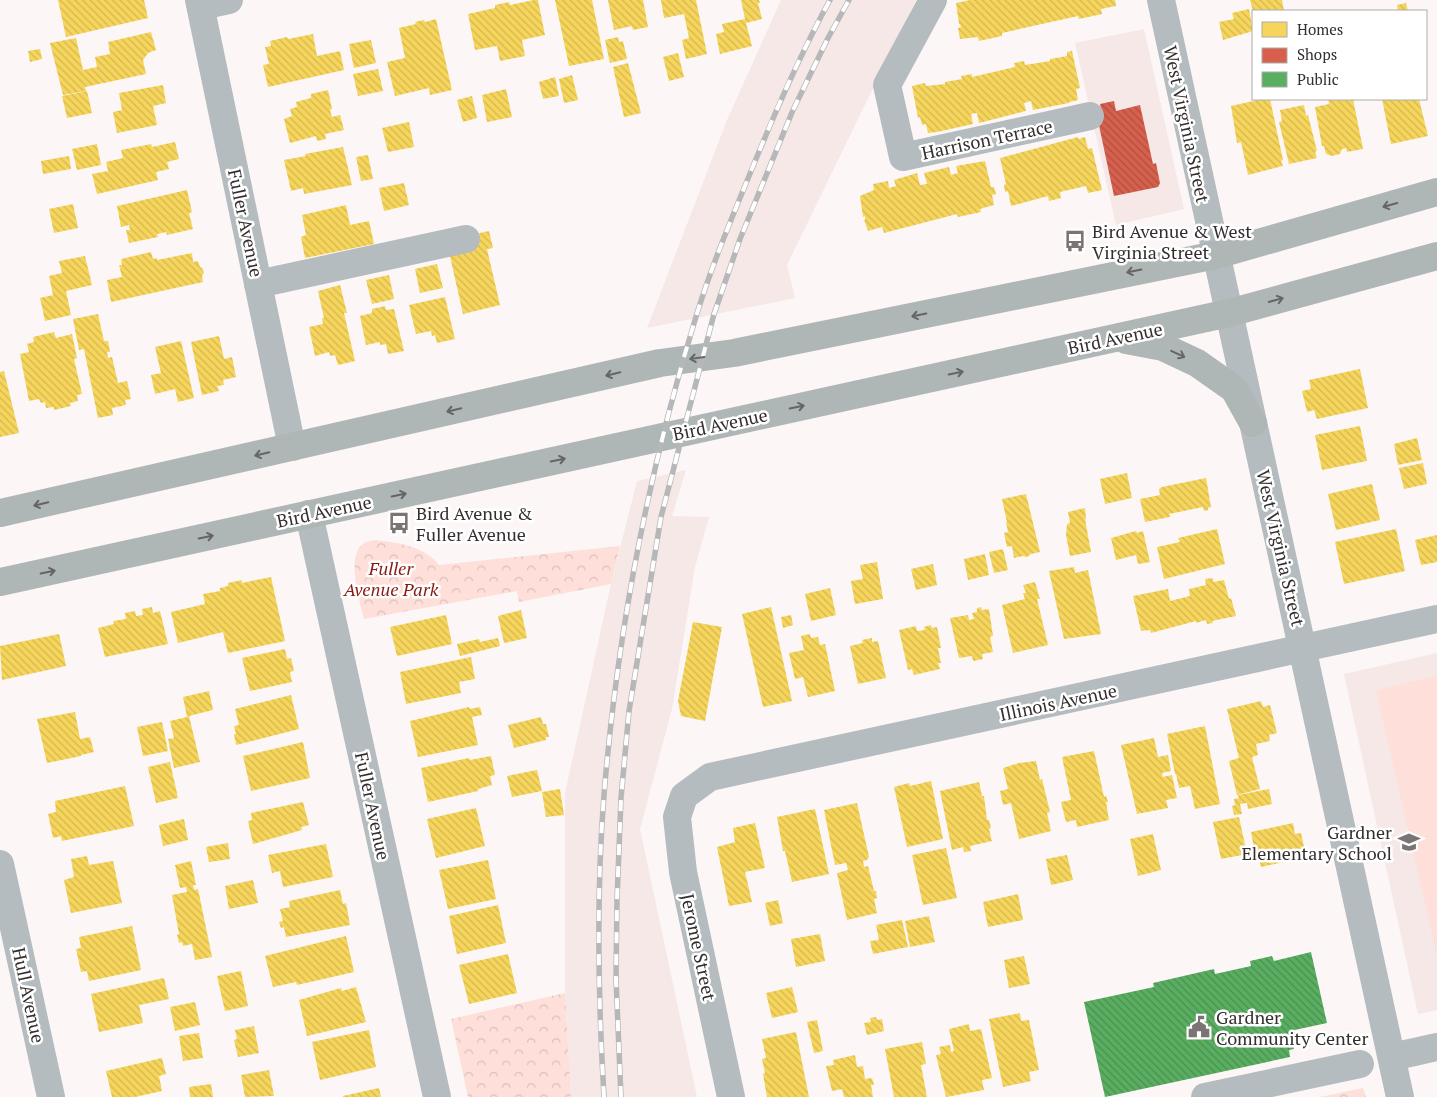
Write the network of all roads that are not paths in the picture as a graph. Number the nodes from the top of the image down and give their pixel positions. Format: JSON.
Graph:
{"nodes":[{"id":1,"x":229,"y":0,"type":"edge"},
{"id":2,"x":933,"y":0,"type":"edge"},
{"id":3,"x":1160,"y":0,"type":"edge"},
{"id":4,"x":200,"y":3,"type":"edge"},
{"id":5,"x":1090,"y":116,"type":"dead end"},
{"id":6,"x":1437,"y":192,"type":"edge"},
{"id":7,"x":466,"y":239,"type":"dead end"},
{"id":8,"x":1216,"y":255,"type":"junction"},
{"id":9,"x":1437,"y":256,"type":"edge"},
{"id":10,"x":258,"y":284,"type":"junction"},
{"id":11,"x":1229,"y":313,"type":"junction"},
{"id":12,"x":1115,"y":338,"type":"junction"},
{"id":13,"x":1253,"y":423,"type":"junction"},
{"id":14,"x":292,"y":447,"type":"junction"},
{"id":15,"x":0,"y":513,"type":"edge"},
{"id":16,"x":309,"y":514,"type":"junction"},
{"id":17,"x":0,"y":582,"type":"edge"},
{"id":18,"x":1437,"y":619,"type":"edge"},
{"id":19,"x":1303,"y":649,"type":"junction"},
{"id":20,"x":684,"y":796,"type":"joint"},
{"id":21,"x":0,"y":864,"type":"edge"},
{"id":22,"x":1437,"y":1047,"type":"edge"},
{"id":23,"x":1392,"y":1057,"type":"junction"},
{"id":24,"x":1360,"y":1064,"type":"dead end"},
{"id":25,"x":51,"y":1097,"type":"edge"},
{"id":26,"x":436,"y":1097,"type":"edge"},
{"id":27,"x":731,"y":1097,"type":"edge"},
{"id":28,"x":1205,"y":1097,"type":"edge"},
{"id":29,"x":1400,"y":1097,"type":"edge"}],
"edges":[{"from":1,"to":4,"type":"street"},
{"from":2,"to":5,"type":"street","name":"Harrison Terrace"},
{"from":3,"to":8,"type":"street","name":"West Virginia Street"},
{"from":4,"to":10,"type":"street","name":"Fuller Avenue"},
{"from":6,"to":8,"type":"main road","one_way":true},
{"from":7,"to":10,"type":"street"},
{"from":8,"to":11,"type":"street","name":"West Virginia Street"},
{"from":8,"to":14,"type":"main road","one_way":true},
{"from":11,"to":9,"type":"main road","name":"Bird Avenue","one_way":true},
{"from":10,"to":14,"type":"street","name":"Fuller Avenue"},
{"from":11,"to":12,"type":"main road","name":"Bird Avenue"},
{"from":11,"to":13,"type":"street","name":"West Virginia Street"},
{"from":12,"to":13,"type":"main road","one_way":true},
{"from":16,"to":12,"type":"main road","name":"Bird Avenue","one_way":true},
{"from":13,"to":19,"type":"street","name":"West Virginia Street"},
{"from":14,"to":15,"type":"main road","one_way":true},
{"from":17,"to":16,"type":"main road","name":"Bird Avenue","one_way":true},
{"from":16,"to":26,"type":"street","name":"Fuller Avenue"},
{"from":18,"to":19,"type":"street","name":"Illinois Avenue"},
{"from":19,"to":20,"type":"street","name":"Illinois Avenue"},
{"from":19,"to":23,"type":"street","name":"West Virginia Street"},
{"from":20,"to":27,"type":"street","name":"Jerome Street"},
{"from":21,"to":25,"type":"street","name":"Hull Avenue"},
{"from":22,"to":23,"type":"street"},
{"from":23,"to":29,"type":"street","name":"West Virginia Street"},
{"from":24,"to":28,"type":"street"}]}
